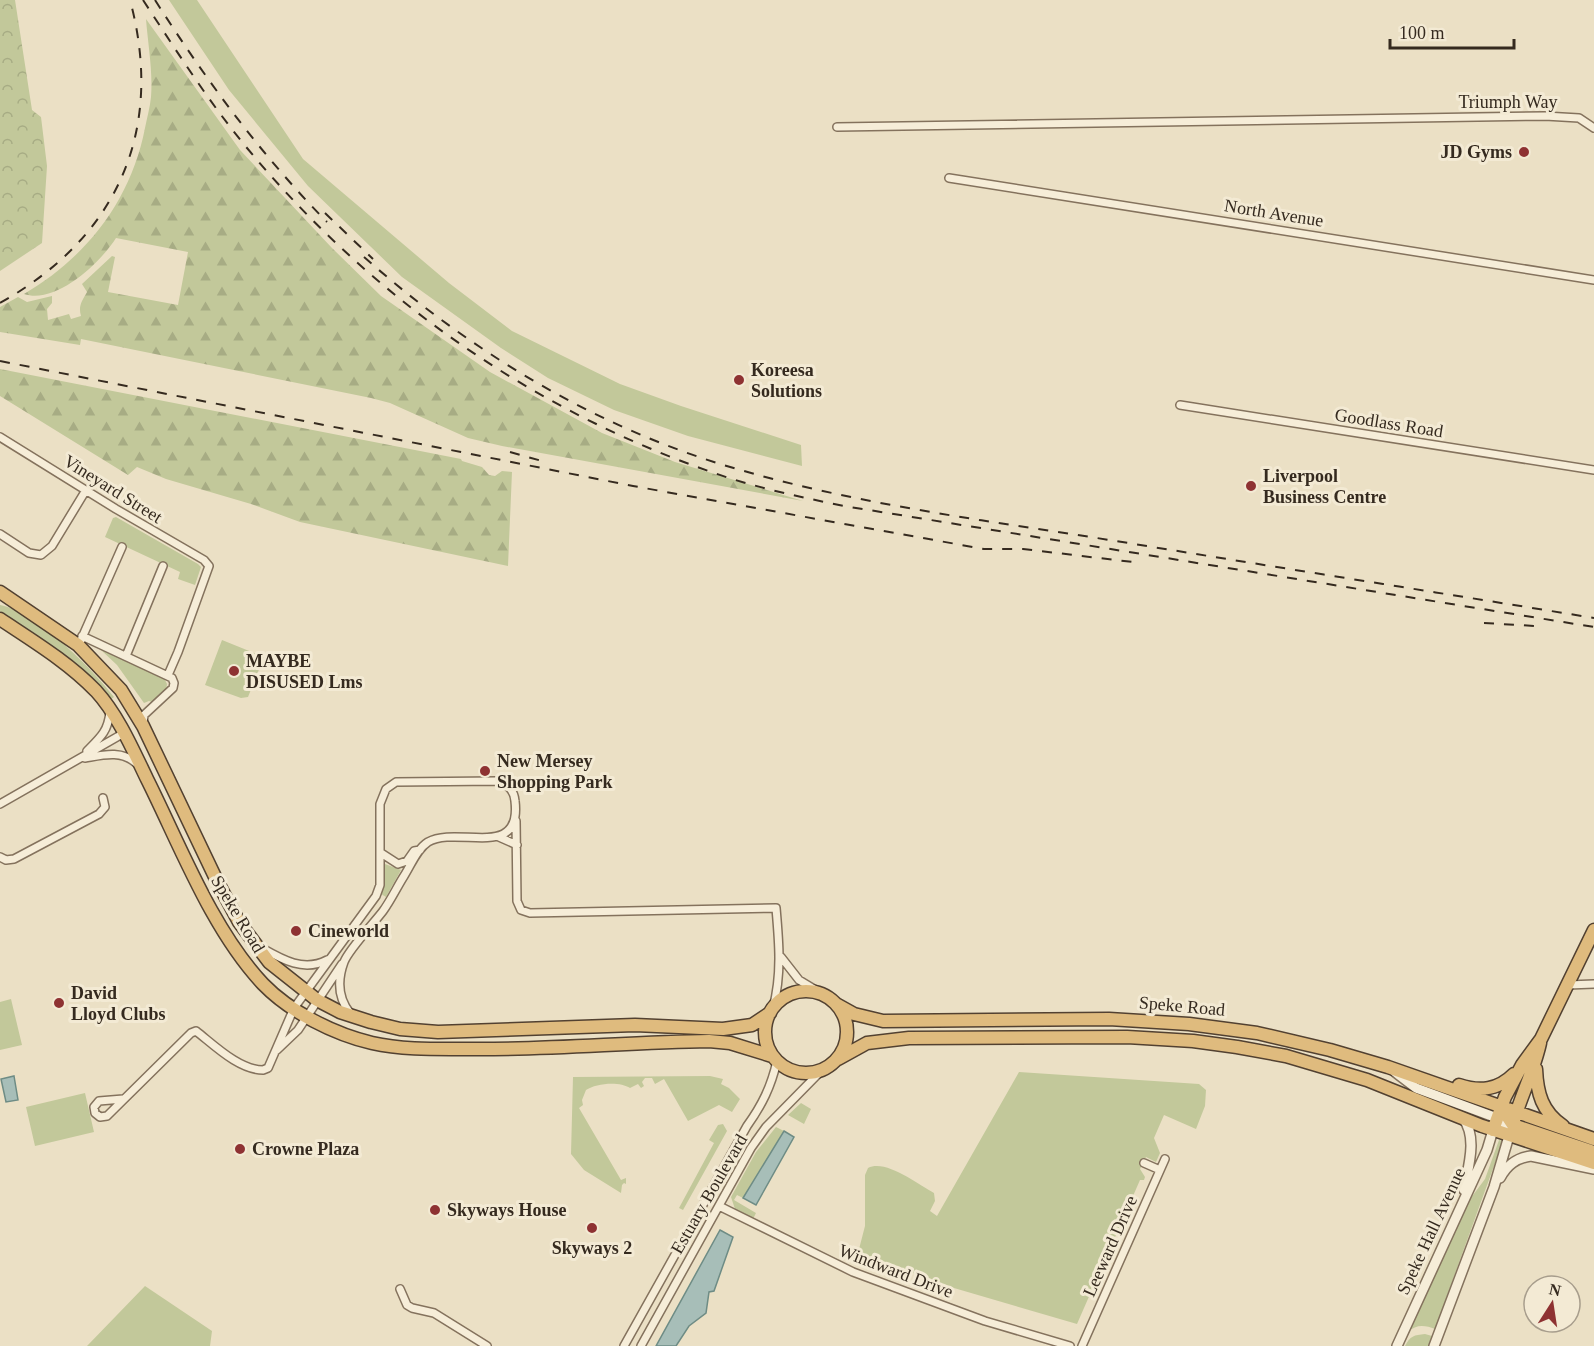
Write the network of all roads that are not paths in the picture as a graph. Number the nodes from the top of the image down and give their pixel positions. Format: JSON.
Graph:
{"nodes":[{"id":1,"x":837,"y":127,"type":"dead end"},
{"id":2,"x":1594,"y":128,"type":"edge"},
{"id":3,"x":949,"y":178,"type":"dead end"},
{"id":4,"x":1594,"y":280,"type":"edge"},
{"id":5,"x":1180,"y":405,"type":"dead end"},
{"id":6,"x":0,"y":437,"type":"edge"},
{"id":7,"x":1594,"y":470,"type":"edge"},
{"id":8,"x":86,"y":490,"type":"junction"},
{"id":9,"x":0,"y":534,"type":"edge"},
{"id":10,"x":122,"y":547,"type":"dead end"},
{"id":11,"x":163,"y":566,"type":"dead end"},
{"id":12,"x":0,"y":592,"type":"edge"},
{"id":13,"x":0,"y":619,"type":"edge"},
{"id":14,"x":80,"y":640,"type":"junction"},
{"id":15,"x":126,"y":656,"type":"junction"},
{"id":16,"x":168,"y":675,"type":"junction"},
{"id":17,"x":110,"y":711,"type":"junction"},
{"id":18,"x":143,"y":726,"type":"junction"},
{"id":19,"x":124,"y":733,"type":"junction"},
{"id":20,"x":79,"y":759,"type":"junction"},
{"id":21,"x":143,"y":769,"type":"junction"},
{"id":22,"x":103,"y":798,"type":"dead end"},
{"id":23,"x":0,"y":804,"type":"edge"},
{"id":24,"x":516,"y":815,"type":"junction"},
{"id":25,"x":499,"y":837,"type":"junction"},
{"id":26,"x":517,"y":845,"type":"junction"},
{"id":27,"x":420,"y":850,"type":"junction"},
{"id":28,"x":381,"y":853,"type":"junction"},
{"id":29,"x":0,"y":857,"type":"edge"},
{"id":30,"x":1594,"y":930,"type":"edge"},
{"id":31,"x":255,"y":944,"type":"junction"},
{"id":32,"x":332,"y":957,"type":"junction"},
{"id":33,"x":781,"y":957,"type":"junction"},
{"id":34,"x":344,"y":961,"type":"junction"},
{"id":35,"x":1594,"y":984,"type":"edge"},
{"id":36,"x":1568,"y":985,"type":"junction"},
{"id":37,"x":305,"y":992,"type":"junction"},
{"id":38,"x":824,"y":995,"type":"junction"},
{"id":39,"x":317,"y":1000,"type":"junction"},
{"id":40,"x":836,"y":1004,"type":"junction"},
{"id":41,"x":294,"y":1008,"type":"junction"},
{"id":42,"x":772,"y":1010,"type":"junction"},
{"id":43,"x":352,"y":1016,"type":"junction"},
{"id":44,"x":308,"y":1017,"type":"junction"},
{"id":45,"x":1134,"y":1020,"type":"junction"},
{"id":46,"x":322,"y":1025,"type":"junction"},
{"id":47,"x":298,"y":1030,"type":"junction"},
{"id":48,"x":1133,"y":1037,"type":"junction"},
{"id":49,"x":1541,"y":1039,"type":"junction"},
{"id":50,"x":275,"y":1052,"type":"junction"},
{"id":51,"x":775,"y":1059,"type":"junction"},
{"id":52,"x":838,"y":1059,"type":"junction"},
{"id":53,"x":1522,"y":1065,"type":"junction"},
{"id":54,"x":1536,"y":1065,"type":"junction"},
{"id":55,"x":1388,"y":1067,"type":"junction"},
{"id":56,"x":821,"y":1071,"type":"junction"},
{"id":57,"x":123,"y":1099,"type":"dead end"},
{"id":58,"x":1462,"y":1118,"type":"junction"},
{"id":59,"x":1497,"y":1118,"type":"junction"},
{"id":60,"x":1513,"y":1124,"type":"junction"},
{"id":61,"x":1572,"y":1131,"type":"junction"},
{"id":62,"x":1594,"y":1139,"type":"edge"},
{"id":63,"x":1594,"y":1152,"type":"edge"},
{"id":64,"x":1165,"y":1159,"type":"dead end"},
{"id":65,"x":1144,"y":1163,"type":"dead end"},
{"id":66,"x":1594,"y":1163,"type":"edge"},
{"id":67,"x":1594,"y":1169,"type":"edge"},
{"id":68,"x":1160,"y":1170,"type":"junction"},
{"id":69,"x":1494,"y":1187,"type":"junction"},
{"id":70,"x":1463,"y":1202,"type":"junction"},
{"id":71,"x":719,"y":1206,"type":"junction"},
{"id":72,"x":400,"y":1289,"type":"dead end"},
{"id":73,"x":487,"y":1346,"type":"edge"},
{"id":74,"x":624,"y":1346,"type":"edge"},
{"id":75,"x":641,"y":1346,"type":"edge"},
{"id":76,"x":1070,"y":1346,"type":"edge"},
{"id":77,"x":1082,"y":1346,"type":"edge"},
{"id":78,"x":1397,"y":1346,"type":"edge"},
{"id":79,"x":1434,"y":1346,"type":"edge"}],
"edges":[{"from":1,"to":2,"type":"street","name":"Triumph Way"},
{"from":3,"to":4,"type":"street","name":"North Avenue"},
{"from":5,"to":7,"type":"street","name":"Goodlass Road"},
{"from":6,"to":8,"type":"street","name":"Vineyard Street"},
{"from":8,"to":9,"type":"street"},
{"from":8,"to":16,"type":"street","name":"Vineyard Street"},
{"from":10,"to":14,"type":"street"},
{"from":11,"to":15,"type":"street"},
{"from":12,"to":14,"type":"highway","name":"Speke Road"},
{"from":13,"to":17,"type":"highway","name":"Speke Road"},
{"from":14,"to":15,"type":"street","name":"Speke Road"},
{"from":14,"to":18,"type":"highway","name":"Speke Road"},
{"from":15,"to":16,"type":"street","name":"Speke Road"},
{"from":16,"to":18,"type":"street"},
{"from":17,"to":19,"type":"highway","name":"Speke Road"},
{"from":17,"to":20,"type":"street"},
{"from":18,"to":19,"type":"highway"},
{"from":18,"to":31,"type":"highway","name":"Speke Road"},
{"from":19,"to":20,"type":"street"},
{"from":19,"to":21,"type":"highway","name":"Speke Road"},
{"from":20,"to":21,"type":"street"},
{"from":20,"to":23,"type":"street"},
{"from":21,"to":41,"type":"highway","name":"Speke Road"},
{"from":22,"to":29,"type":"street"},
{"from":24,"to":25,"type":"street"},
{"from":24,"to":26,"type":"street"},
{"from":24,"to":28,"type":"street"},
{"from":25,"to":26,"type":"street"},
{"from":25,"to":27,"type":"street"},
{"from":26,"to":33,"type":"street"},
{"from":27,"to":28,"type":"street"},
{"from":27,"to":34,"type":"street"},
{"from":28,"to":32,"type":"street"},
{"from":30,"to":36,"type":"highway"},
{"from":31,"to":32,"type":"street"},
{"from":31,"to":37,"type":"highway","name":"Speke Road"},
{"from":32,"to":37,"type":"street"},
{"from":33,"to":38,"type":"street"},
{"from":33,"to":42,"type":"street"},
{"from":34,"to":39,"type":"street"},
{"from":34,"to":43,"type":"street"},
{"from":35,"to":36,"type":"street"},
{"from":36,"to":49,"type":"highway"},
{"from":37,"to":39,"type":"highway","name":"Speke Road"},
{"from":37,"to":41,"type":"street"},
{"from":38,"to":40,"type":"highway"},
{"from":38,"to":42,"type":"highway"},
{"from":39,"to":43,"type":"highway","name":"Speke Road"},
{"from":39,"to":44,"type":"street"},
{"from":40,"to":45,"type":"highway","name":"Speke Road"},
{"from":40,"to":52,"type":"highway"},
{"from":41,"to":44,"type":"highway","name":"Speke Road"},
{"from":41,"to":50,"type":"street"},
{"from":42,"to":43,"type":"highway","name":"Speke Road"},
{"from":42,"to":51,"type":"highway"},
{"from":44,"to":46,"type":"highway","name":"Speke Road"},
{"from":44,"to":47,"type":"street"},
{"from":45,"to":48,"type":"highway"},
{"from":45,"to":55,"type":"highway","name":"Speke Road"},
{"from":46,"to":47,"type":"street"},
{"from":46,"to":51,"type":"highway","name":"Speke Road"},
{"from":47,"to":50,"type":"street"},
{"from":48,"to":52,"type":"highway","name":"Speke Road"},
{"from":48,"to":58,"type":"highway","name":"Speke Road"},
{"from":49,"to":53,"type":"highway"},
{"from":49,"to":54,"type":"highway"},
{"from":50,"to":57,"type":"street"},
{"from":51,"to":56,"type":"highway"},
{"from":51,"to":74,"type":"street","name":"Estuary Boulevard"},
{"from":52,"to":56,"type":"highway"},
{"from":53,"to":55,"type":"highway"},
{"from":53,"to":59,"type":"highway"},
{"from":54,"to":60,"type":"highway"},
{"from":54,"to":61,"type":"highway"},
{"from":55,"to":59,"type":"highway","name":"Speke Road"},
{"from":56,"to":71,"type":"street","name":"Estuary Boulevard"},
{"from":58,"to":59,"type":"highway","name":"Speke Road"},
{"from":58,"to":70,"type":"street"},
{"from":59,"to":60,"type":"highway"},
{"from":59,"to":60,"type":"highway"},
{"from":59,"to":70,"type":"street","name":"Speke Hall Avenue"},
{"from":60,"to":61,"type":"highway"},
{"from":60,"to":63,"type":"highway"},
{"from":60,"to":66,"type":"highway"},
{"from":60,"to":69,"type":"street","name":"Speke Hall Avenue"},
{"from":61,"to":62,"type":"highway"},
{"from":64,"to":68,"type":"street","name":"Leeward Drive"},
{"from":65,"to":68,"type":"street"},
{"from":67,"to":69,"type":"street"},
{"from":68,"to":77,"type":"street","name":"Leeward Drive"},
{"from":69,"to":79,"type":"street","name":"Speke Hall Avenue"},
{"from":70,"to":78,"type":"street","name":"Speke Hall Avenue"},
{"from":71,"to":75,"type":"street","name":"Estuary Boulevard"},
{"from":71,"to":76,"type":"street","name":"Windward Drive"},
{"from":72,"to":73,"type":"street"}]}
